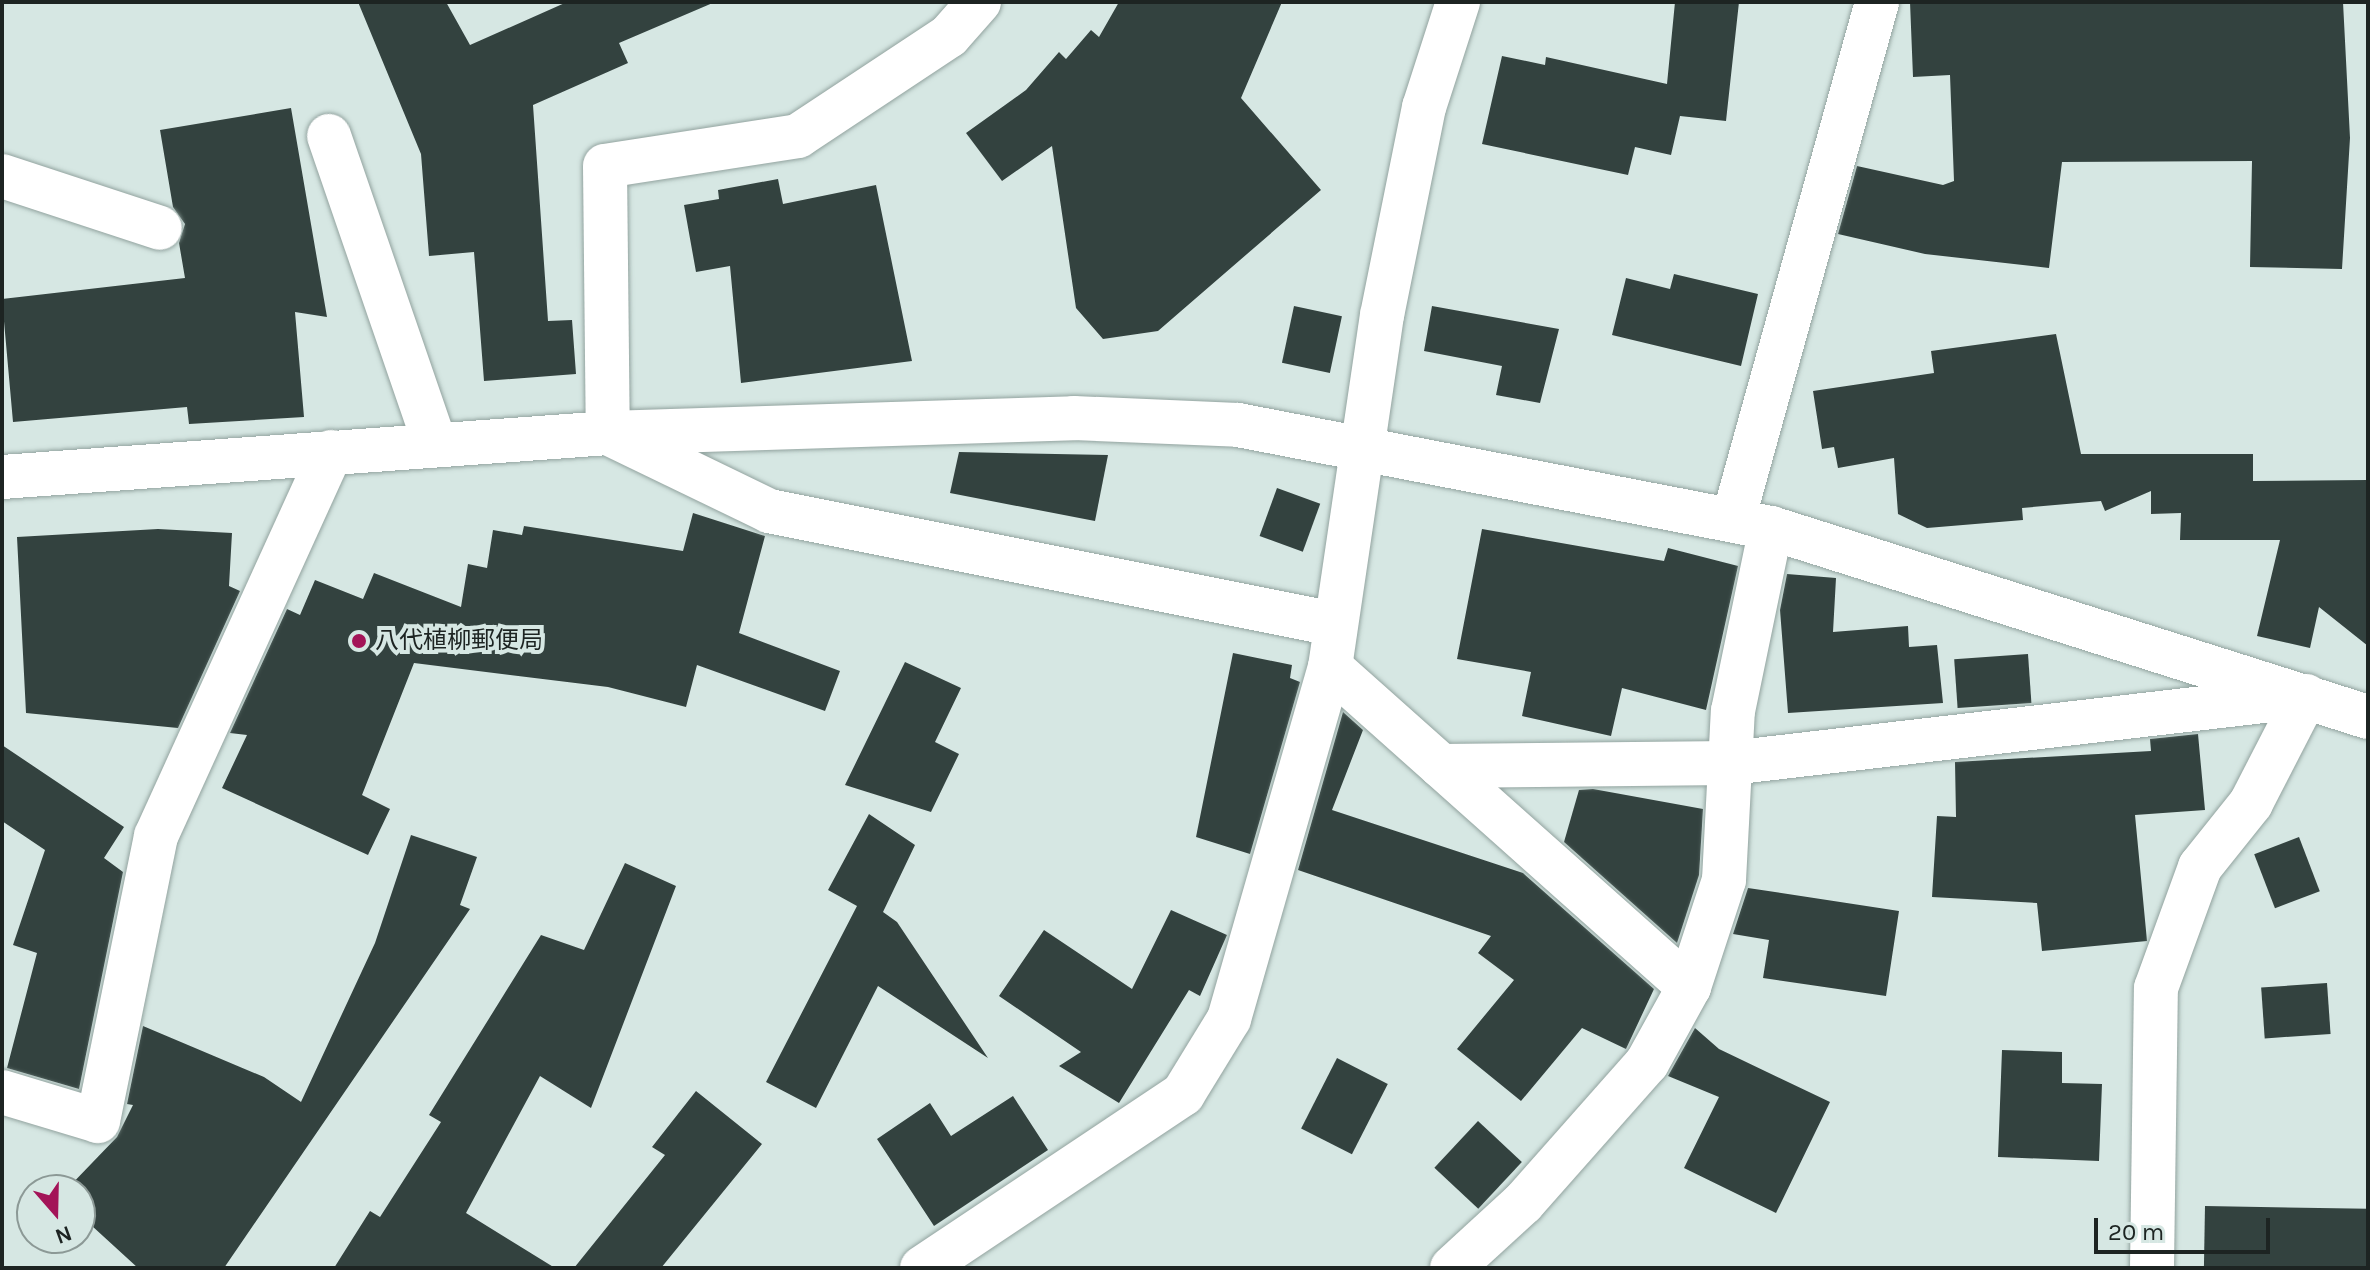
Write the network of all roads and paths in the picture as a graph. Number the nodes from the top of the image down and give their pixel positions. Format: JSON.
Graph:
{"nodes":[{"id":1,"x":979,"y":2,"type":"edge"},
{"id":2,"x":1458,"y":2,"type":"edge"},
{"id":3,"x":1877,"y":2,"type":"edge"},
{"id":4,"x":329,"y":136,"type":"dead end"},
{"id":5,"x":2,"y":176,"type":"edge"},
{"id":6,"x":160,"y":228,"type":"dead end"},
{"id":7,"x":608,"y":433,"type":"junction"},
{"id":8,"x":435,"y":444,"type":"junction"},
{"id":9,"x":1357,"y":451,"type":"junction"},
{"id":10,"x":331,"y":452,"type":"junction"},
{"id":11,"x":2,"y":477,"type":"edge"},
{"id":12,"x":1752,"y":524,"type":"junction"},
{"id":13,"x":1334,"y":624,"type":"junction"},
{"id":14,"x":1330,"y":667,"type":"junction"},
{"id":15,"x":2306,"y":696,"type":"junction"},
{"id":16,"x":2368,"y":717,"type":"edge"},
{"id":17,"x":1730,"y":763,"type":"junction"},
{"id":18,"x":1441,"y":766,"type":"junction"},
{"id":19,"x":1689,"y":987,"type":"junction"},
{"id":20,"x":2,"y":1092,"type":"edge"},
{"id":21,"x":922,"y":1268,"type":"edge"},
{"id":22,"x":1452,"y":1268,"type":"edge"},
{"id":23,"x":2152,"y":1268,"type":"edge"}],
"edges":[{"from":1,"to":7,"type":"street"},
{"from":2,"to":9,"type":"street"},
{"from":3,"to":12,"type":"street"},
{"from":4,"to":8,"type":"street"},
{"from":5,"to":6,"type":"street"},
{"from":7,"to":8,"type":"street"},
{"from":7,"to":9,"type":"street"},
{"from":7,"to":13,"type":"street"},
{"from":8,"to":10,"type":"street"},
{"from":9,"to":12,"type":"street"},
{"from":9,"to":13,"type":"street"},
{"from":10,"to":11,"type":"street"},
{"from":10,"to":20,"type":"street"},
{"from":12,"to":15,"type":"street"},
{"from":12,"to":17,"type":"street"},
{"from":13,"to":14,"type":"street"},
{"from":14,"to":18,"type":"street"},
{"from":14,"to":21,"type":"street"},
{"from":15,"to":16,"type":"street"},
{"from":15,"to":17,"type":"street"},
{"from":15,"to":23,"type":"street"},
{"from":17,"to":18,"type":"street"},
{"from":17,"to":19,"type":"street"},
{"from":18,"to":19,"type":"street"},
{"from":19,"to":22,"type":"street"}]}
